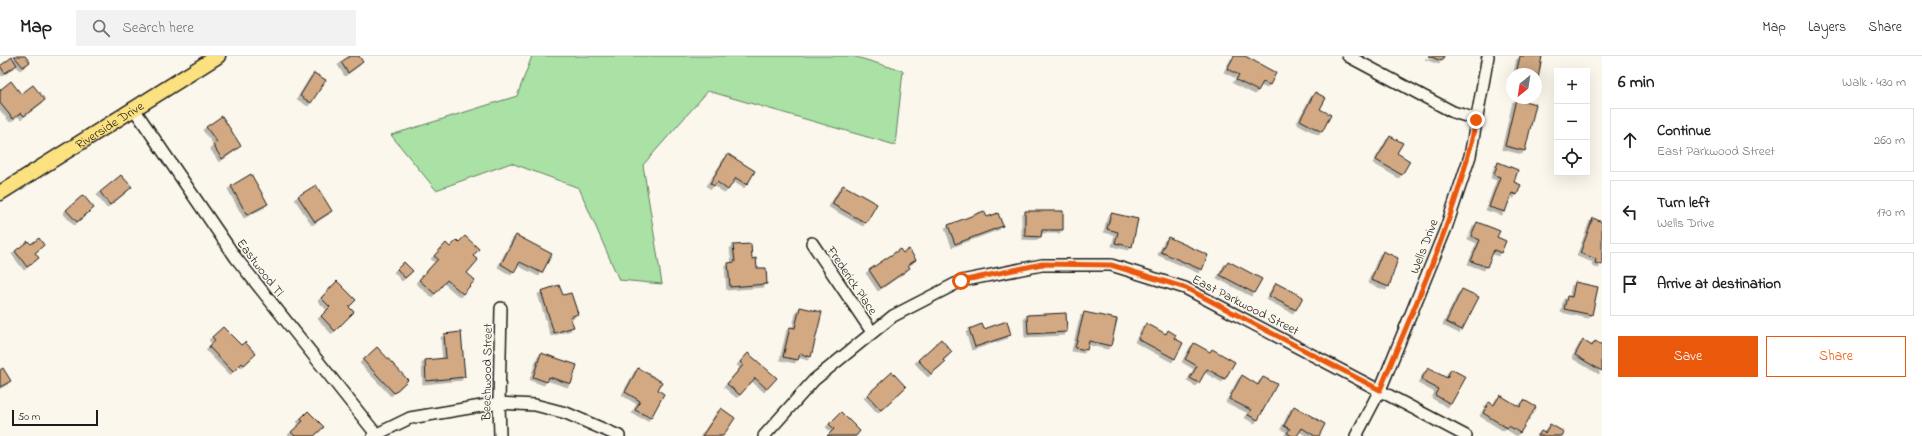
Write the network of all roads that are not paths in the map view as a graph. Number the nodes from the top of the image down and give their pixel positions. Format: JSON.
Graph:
{"nodes":[{"id":1,"x":218,"y":56,"type":"edge"},
{"id":2,"x":1348,"y":56,"type":"edge"},
{"id":3,"x":1488,"y":56,"type":"edge"},
{"id":4,"x":134,"y":109,"type":"junction"},
{"id":5,"x":1476,"y":120,"type":"junction"},
{"id":6,"x":0,"y":193,"type":"edge"},
{"id":7,"x":812,"y":243,"type":"dead end"},
{"id":8,"x":502,"y":308,"type":"dead end"},
{"id":9,"x":872,"y":332,"type":"junction"},
{"id":10,"x":1380,"y":390,"type":"junction"},
{"id":11,"x":499,"y":403,"type":"junction"},
{"id":12,"x":374,"y":435,"type":"edge"},
{"id":13,"x":500,"y":436,"type":"edge"},
{"id":14,"x":619,"y":436,"type":"edge"},
{"id":15,"x":764,"y":436,"type":"edge"},
{"id":16,"x":1356,"y":436,"type":"edge"},
{"id":17,"x":1466,"y":436,"type":"edge"}],
"edges":[{"from":1,"to":4,"type":"main road","name":"Riverside Drive"},
{"from":2,"to":5,"type":"street"},
{"from":3,"to":5,"type":"street","name":"Wells Drive"},
{"from":4,"to":6,"type":"main road","name":"Riverside Drive"},
{"from":4,"to":12,"type":"street","name":"Eastwood Tl"},
{"from":5,"to":10,"type":"street","name":"Wells Drive"},
{"from":7,"to":9,"type":"street","name":"Frederick Place"},
{"from":8,"to":11,"type":"street","name":"Beechwood Street"},
{"from":9,"to":10,"type":"street","name":"East Parkwood Street"},
{"from":9,"to":15,"type":"street","name":"East Parkwood Street"},
{"from":10,"to":16,"type":"street","name":"Wells Drive"},
{"from":10,"to":17,"type":"street","name":"East Parkwood Street"},
{"from":11,"to":12,"type":"street"},
{"from":11,"to":13,"type":"street","name":"Beechwood Street"},
{"from":11,"to":14,"type":"street"}]}
